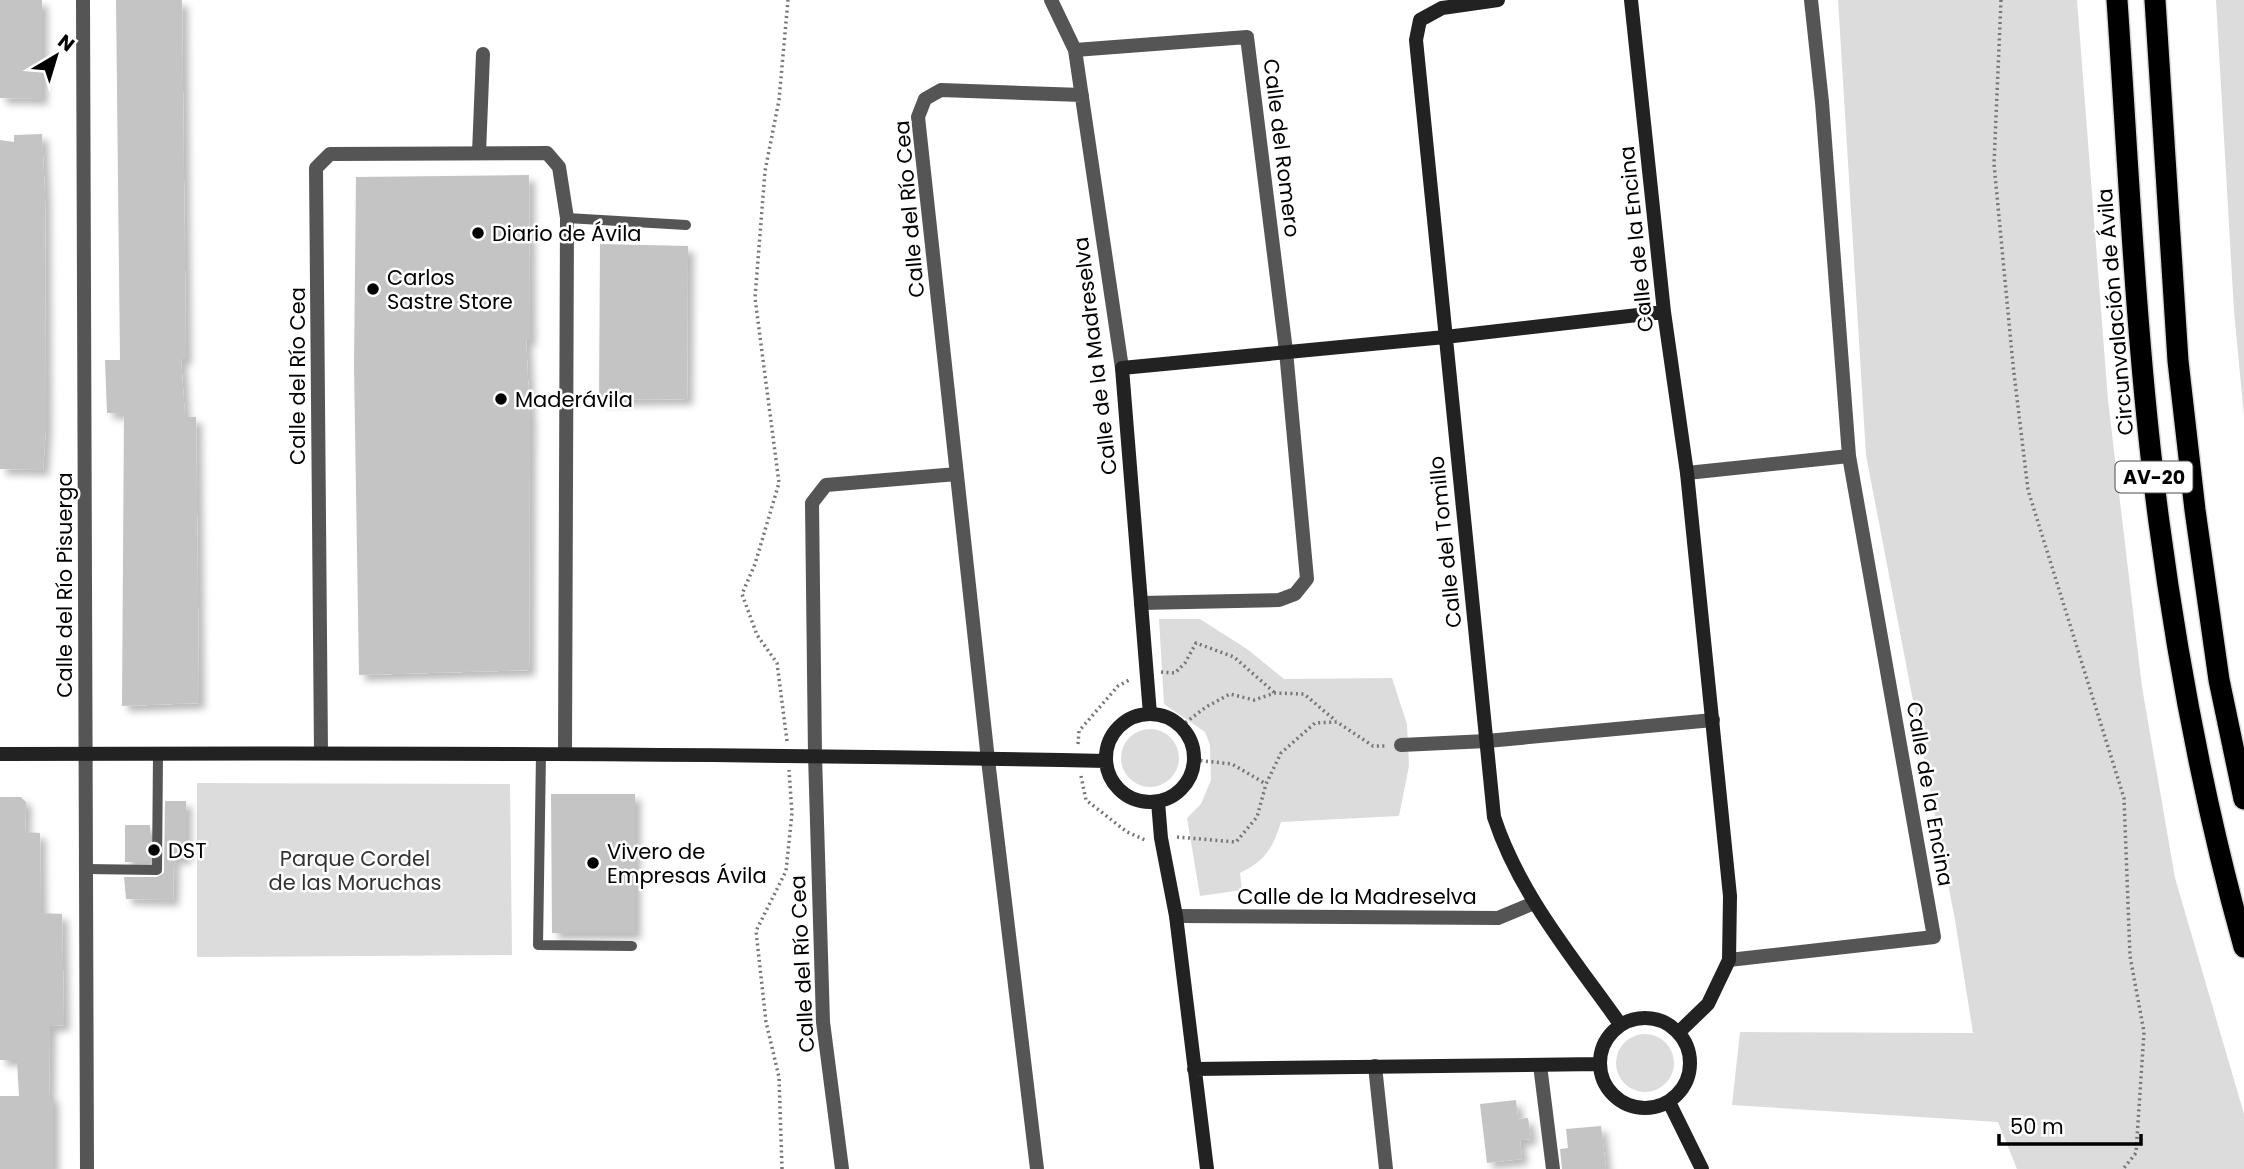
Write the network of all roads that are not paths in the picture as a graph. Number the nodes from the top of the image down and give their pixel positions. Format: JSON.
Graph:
{"nodes":[{"id":1,"x":83,"y":0,"type":"edge"},
{"id":2,"x":1051,"y":0,"type":"edge"},
{"id":3,"x":1498,"y":0,"type":"edge"},
{"id":4,"x":1631,"y":0,"type":"edge"},
{"id":5,"x":1811,"y":0,"type":"edge"},
{"id":6,"x":2117,"y":0,"type":"edge"},
{"id":7,"x":2155,"y":0,"type":"edge"},
{"id":8,"x":1075,"y":50,"type":"junction"},
{"id":9,"x":483,"y":54,"type":"dead end"},
{"id":10,"x":1082,"y":95,"type":"junction"},
{"id":11,"x":479,"y":153,"type":"junction"},
{"id":12,"x":567,"y":218,"type":"junction"},
{"id":13,"x":686,"y":225,"type":"dead end"},
{"id":14,"x":1664,"y":312,"type":"junction"},
{"id":15,"x":1445,"y":337,"type":"junction"},
{"id":16,"x":1286,"y":351,"type":"junction"},
{"id":17,"x":1122,"y":368,"type":"junction"},
{"id":18,"x":1849,"y":457,"type":"junction"},
{"id":19,"x":1687,"y":473,"type":"junction"},
{"id":20,"x":957,"y":474,"type":"junction"},
{"id":21,"x":1141,"y":603,"type":"junction"},
{"id":22,"x":1150,"y":714,"type":"junction"},
{"id":23,"x":1713,"y":720,"type":"junction"},
{"id":24,"x":1486,"y":740,"type":"junction"},
{"id":25,"x":1401,"y":745,"type":"road end"},
{"id":26,"x":321,"y":752,"type":"junction"},
{"id":27,"x":565,"y":753,"type":"junction"},
{"id":28,"x":0,"y":754,"type":"edge"},
{"id":29,"x":85,"y":754,"type":"junction"},
{"id":30,"x":158,"y":754,"type":"junction"},
{"id":31,"x":541,"y":754,"type":"junction"},
{"id":32,"x":815,"y":755,"type":"junction"},
{"id":33,"x":988,"y":760,"type":"junction"},
{"id":34,"x":1106,"y":761,"type":"junction"},
{"id":35,"x":2244,"y":799,"type":"edge"},
{"id":36,"x":1158,"y":802,"type":"junction"},
{"id":37,"x":86,"y":869,"type":"junction"},
{"id":38,"x":1534,"y":903,"type":"junction"},
{"id":39,"x":1176,"y":916,"type":"junction"},
{"id":40,"x":632,"y":946,"type":"dead end"},
{"id":41,"x":2244,"y":947,"type":"edge"},
{"id":42,"x":1729,"y":960,"type":"junction"},
{"id":43,"x":1620,"y":1024,"type":"junction"},
{"id":44,"x":1679,"y":1032,"type":"junction"},
{"id":45,"x":1599,"y":1064,"type":"junction"},
{"id":46,"x":1540,"y":1065,"type":"junction"},
{"id":47,"x":1375,"y":1066,"type":"junction"},
{"id":48,"x":1194,"y":1069,"type":"junction"},
{"id":49,"x":1669,"y":1102,"type":"junction"},
{"id":50,"x":88,"y":1169,"type":"edge"},
{"id":51,"x":842,"y":1169,"type":"edge"},
{"id":52,"x":1037,"y":1169,"type":"edge"},
{"id":53,"x":1207,"y":1169,"type":"edge"},
{"id":54,"x":1386,"y":1169,"type":"edge"},
{"id":55,"x":1553,"y":1169,"type":"edge"},
{"id":56,"x":1702,"y":1169,"type":"edge"}],
"edges":[{"from":1,"to":29,"type":"street","name":"Calle del Río Pisuerga"},
{"from":2,"to":8,"type":"street","name":"Calle de la Madreselva"},
{"from":3,"to":15,"type":"street","name":"Calle del Tomillo"},
{"from":4,"to":14,"type":"street","name":"Calle de la Encina"},
{"from":5,"to":18,"type":"street","name":"Calle de la Encina"},
{"from":6,"to":41,"type":"highway","name":"Circunvalación de Ávila","number":"AV-20"},
{"from":7,"to":35,"type":"highway","number":"AV-20"},
{"from":8,"to":10,"type":"street","name":"Calle de la Madreselva"},
{"from":8,"to":16,"type":"street","name":"Calle del Romero"},
{"from":9,"to":11,"type":"street"},
{"from":10,"to":17,"type":"street","name":"Calle de la Madreselva"},
{"from":10,"to":20,"type":"street","name":"Calle del Río Cea"},
{"from":11,"to":12,"type":"street","name":"Calle del Río Cea"},
{"from":11,"to":26,"type":"street","name":"Calle del Río Cea"},
{"from":12,"to":13,"type":"lane"},
{"from":12,"to":27,"type":"street","name":"Calle del Río Cea"},
{"from":14,"to":15,"type":"street"},
{"from":14,"to":19,"type":"street","name":"Calle de la Encina"},
{"from":15,"to":16,"type":"street"},
{"from":15,"to":24,"type":"street","name":"Calle del Tomillo"},
{"from":16,"to":17,"type":"street"},
{"from":16,"to":21,"type":"street","name":"Calle del Romero"},
{"from":17,"to":21,"type":"street","name":"Calle de la Madreselva"},
{"from":18,"to":19,"type":"street"},
{"from":18,"to":42,"type":"street","name":"Calle de la Encina"},
{"from":19,"to":23,"type":"street","name":"Calle de la Encina"},
{"from":20,"to":32,"type":"street","name":"Calle del Río Cea"},
{"from":20,"to":33,"type":"street","name":"Calle del Río Cea"},
{"from":21,"to":22,"type":"street","name":"Calle de la Madreselva"},
{"from":22,"to":34,"type":"street"},
{"from":22,"to":36,"type":"street"},
{"from":23,"to":24,"type":"street"},
{"from":23,"to":42,"type":"street","name":"Calle de la Encina"},
{"from":24,"to":25,"type":"street"},
{"from":24,"to":38,"type":"street","name":"Calle del Tomillo"},
{"from":26,"to":30,"type":"street"},
{"from":26,"to":31,"type":"street"},
{"from":27,"to":31,"type":"street"},
{"from":27,"to":32,"type":"street"},
{"from":28,"to":29,"type":"street"},
{"from":29,"to":30,"type":"street"},
{"from":29,"to":37,"type":"street","name":"Calle del Río Pisuerga"},
{"from":30,"to":37,"type":"lane"},
{"from":31,"to":40,"type":"lane"},
{"from":32,"to":33,"type":"street"},
{"from":32,"to":51,"type":"street","name":"Calle del Río Cea"},
{"from":33,"to":34,"type":"street"},
{"from":33,"to":52,"type":"street","name":"Calle del Río Cea"},
{"from":34,"to":36,"type":"street"},
{"from":36,"to":39,"type":"street"},
{"from":37,"to":50,"type":"street","name":"Calle del Río Pisuerga"},
{"from":38,"to":39,"type":"street","name":"Calle de la Madreselva"},
{"from":38,"to":43,"type":"street","name":"Calle del Tomillo"},
{"from":39,"to":48,"type":"street"},
{"from":42,"to":44,"type":"street","name":"Calle de la Encina"},
{"from":43,"to":44,"type":"street"},
{"from":43,"to":45,"type":"street"},
{"from":44,"to":49,"type":"street"},
{"from":45,"to":46,"type":"street"},
{"from":45,"to":49,"type":"street"},
{"from":46,"to":47,"type":"street"},
{"from":46,"to":55,"type":"street"},
{"from":47,"to":48,"type":"street"},
{"from":47,"to":54,"type":"street"},
{"from":48,"to":53,"type":"street"},
{"from":49,"to":56,"type":"street"}]}
